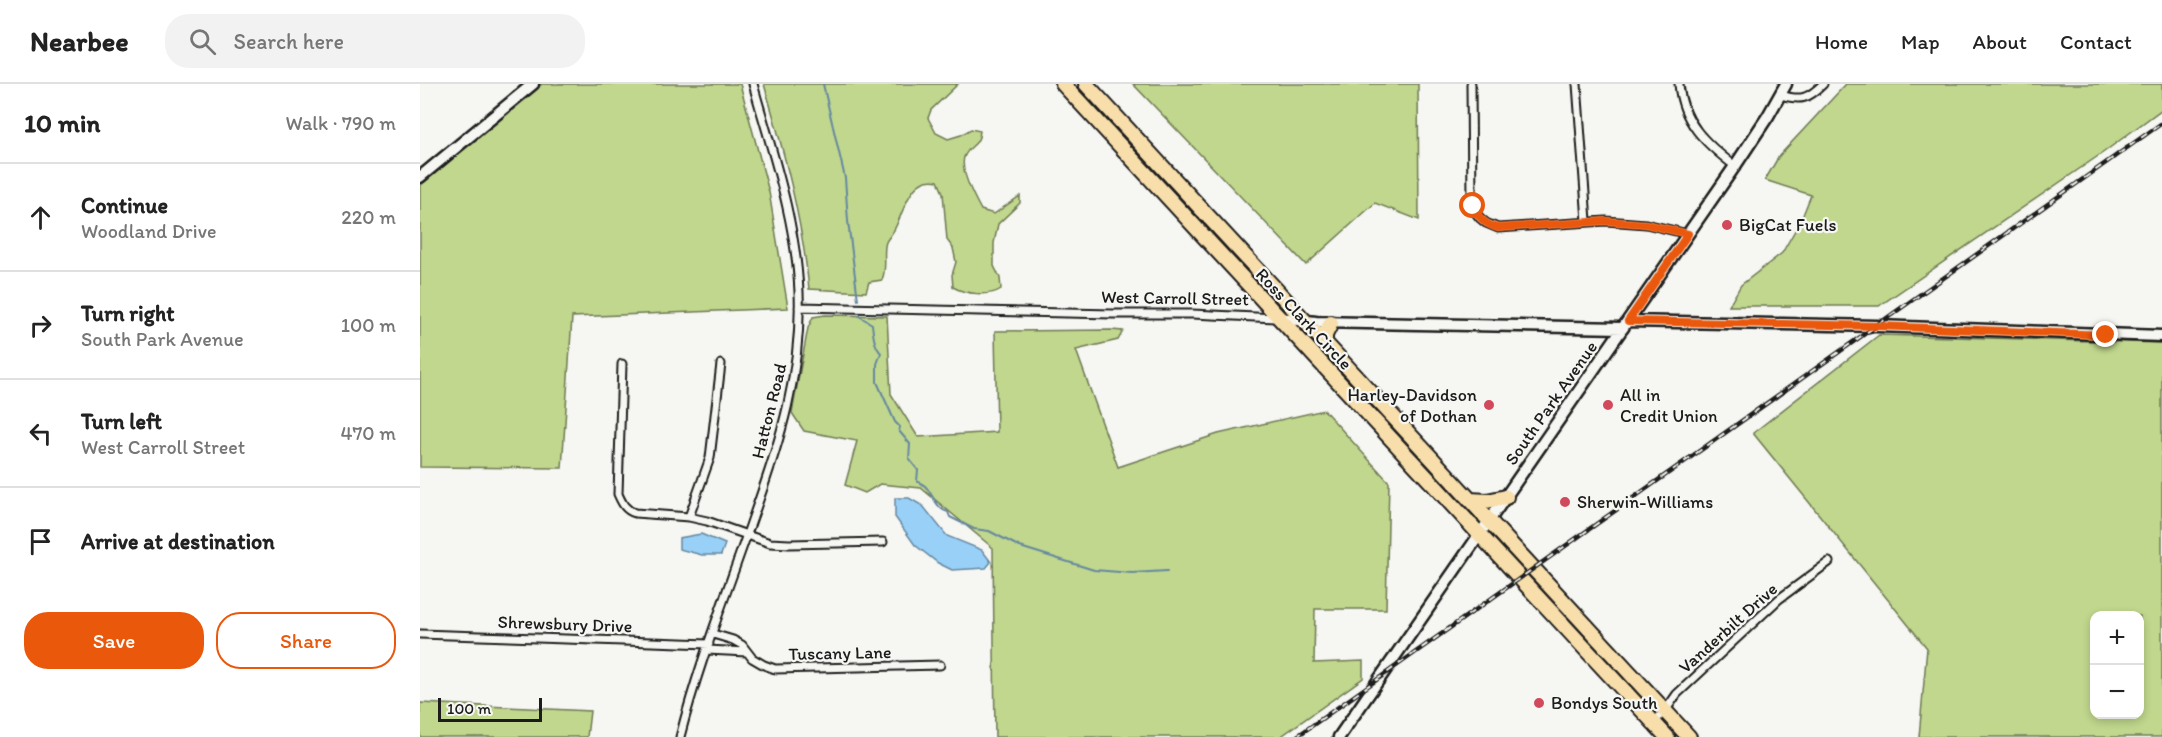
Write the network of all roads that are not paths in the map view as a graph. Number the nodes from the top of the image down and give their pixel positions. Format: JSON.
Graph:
{"nodes":[{"id":1,"x":533,"y":84,"type":"edge"},
{"id":2,"x":753,"y":84,"type":"edge"},
{"id":3,"x":1063,"y":84,"type":"edge"},
{"id":4,"x":1086,"y":84,"type":"edge"},
{"id":5,"x":1471,"y":84,"type":"edge"},
{"id":6,"x":1577,"y":84,"type":"edge"},
{"id":7,"x":1679,"y":84,"type":"edge"},
{"id":8,"x":1786,"y":84,"type":"edge"},
{"id":9,"x":1823,"y":84,"type":"edge"},
{"id":10,"x":1781,"y":95,"type":"junction"},
{"id":11,"x":1098,"y":97,"type":"junction"},
{"id":12,"x":1086,"y":109,"type":"junction"},
{"id":13,"x":1735,"y":166,"type":"junction"},
{"id":14,"x":420,"y":177,"type":"edge"},
{"id":15,"x":1587,"y":221,"type":"junction"},
{"id":16,"x":1688,"y":234,"type":"junction"},
{"id":17,"x":799,"y":307,"type":"junction"},
{"id":18,"x":1279,"y":318,"type":"junction"},
{"id":19,"x":1305,"y":321,"type":"junction"},
{"id":20,"x":1331,"y":323,"type":"junction"},
{"id":21,"x":1625,"y":325,"type":"junction"},
{"id":22,"x":2162,"y":336,"type":"edge"},
{"id":23,"x":1325,"y":343,"type":"junction"},
{"id":24,"x":622,"y":364,"type":"dead end"},
{"id":25,"x":721,"y":364,"type":"dead end"},
{"id":26,"x":1362,"y":383,"type":"junction"},
{"id":27,"x":1350,"y":395,"type":"junction"},
{"id":28,"x":1434,"y":461,"type":"junction"},
{"id":29,"x":1422,"y":473,"type":"junction"},
{"id":30,"x":1506,"y":497,"type":"junction"},
{"id":31,"x":1470,"y":500,"type":"junction"},
{"id":32,"x":690,"y":517,"type":"junction"},
{"id":33,"x":1489,"y":520,"type":"junction"},
{"id":34,"x":1479,"y":534,"type":"junction"},
{"id":35,"x":747,"y":535,"type":"junction"},
{"id":36,"x":883,"y":542,"type":"dead end"},
{"id":37,"x":1829,"y":562,"type":"dead end"},
{"id":38,"x":420,"y":634,"type":"edge"},
{"id":39,"x":713,"y":634,"type":"junction"},
{"id":40,"x":708,"y":647,"type":"junction"},
{"id":41,"x":747,"y":652,"type":"junction"},
{"id":42,"x":940,"y":666,"type":"dead end"},
{"id":43,"x":1665,"y":711,"type":"junction"},
{"id":44,"x":1653,"y":723,"type":"junction"},
{"id":45,"x":681,"y":737,"type":"edge"},
{"id":46,"x":1339,"y":737,"type":"edge"},
{"id":47,"x":1666,"y":737,"type":"edge"},
{"id":48,"x":1689,"y":737,"type":"edge"}],
"edges":[{"from":1,"to":14,"type":"street"},
{"from":2,"to":17,"type":"street","name":"Hatton Road"},
{"from":3,"to":12,"type":"highway","name":"Ross Clark Circle"},
{"from":4,"to":11,"type":"highway","name":"Ross Clark Circle"},
{"from":5,"to":15,"type":"street"},
{"from":6,"to":15,"type":"street"},
{"from":7,"to":13,"type":"street"},
{"from":8,"to":10,"type":"street","name":"South Park Avenue"},
{"from":9,"to":10,"type":"street"},
{"from":10,"to":13,"type":"street","name":"South Park Avenue"},
{"from":11,"to":12,"type":"highway"},
{"from":11,"to":19,"type":"highway","name":"Ross Clark Circle"},
{"from":12,"to":18,"type":"highway","name":"Ross Clark Circle"},
{"from":13,"to":16,"type":"street","name":"South Park Avenue"},
{"from":15,"to":16,"type":"street"},
{"from":16,"to":21,"type":"street","name":"South Park Avenue"},
{"from":17,"to":18,"type":"street","name":"West Carroll Street"},
{"from":17,"to":35,"type":"street","name":"Hatton Road"},
{"from":18,"to":19,"type":"street","name":"West Carroll Street"},
{"from":18,"to":27,"type":"highway","name":"Ross Clark Circle"},
{"from":19,"to":20,"type":"street","name":"West Carroll Street"},
{"from":19,"to":23,"type":"highway","name":"Ross Clark Circle"},
{"from":20,"to":21,"type":"street","name":"West Carroll Street"},
{"from":20,"to":23,"type":"highway"},
{"from":21,"to":22,"type":"street","name":"West Carroll Street"},
{"from":21,"to":30,"type":"street","name":"South Park Avenue"},
{"from":23,"to":26,"type":"highway","name":"Ross Clark Circle"},
{"from":24,"to":32,"type":"street"},
{"from":25,"to":32,"type":"street"},
{"from":26,"to":27,"type":"highway"},
{"from":26,"to":28,"type":"highway","name":"Ross Clark Circle"},
{"from":27,"to":29,"type":"highway","name":"Ross Clark Circle"},
{"from":28,"to":29,"type":"highway"},
{"from":28,"to":31,"type":"highway","name":"Ross Clark Circle"},
{"from":29,"to":34,"type":"highway","name":"Ross Clark Circle"},
{"from":30,"to":31,"type":"highway"},
{"from":30,"to":33,"type":"street","name":"South Park Avenue"},
{"from":31,"to":33,"type":"highway","name":"Ross Clark Circle"},
{"from":32,"to":35,"type":"street"},
{"from":33,"to":34,"type":"street","name":"South Park Avenue"},
{"from":33,"to":43,"type":"highway","name":"Ross Clark Circle"},
{"from":34,"to":44,"type":"highway","name":"Ross Clark Circle"},
{"from":34,"to":46,"type":"street","name":"South Park Avenue"},
{"from":35,"to":36,"type":"street"},
{"from":35,"to":39,"type":"street","name":"Hatton Road"},
{"from":37,"to":43,"type":"street","name":"Vanderbilt Drive"},
{"from":38,"to":40,"type":"street","name":"Shrewsbury Drive"},
{"from":39,"to":40,"type":"street","name":"Hatton Road"},
{"from":39,"to":41,"type":"street","name":"Tuscany Lane"},
{"from":40,"to":41,"type":"street"},
{"from":40,"to":45,"type":"street","name":"Hatton Road"},
{"from":41,"to":42,"type":"street","name":"Tuscany Lane"},
{"from":43,"to":44,"type":"street","name":"Vanderbilt Drive"},
{"from":43,"to":48,"type":"highway","name":"Ross Clark Circle"},
{"from":44,"to":47,"type":"highway","name":"Ross Clark Circle"}]}
